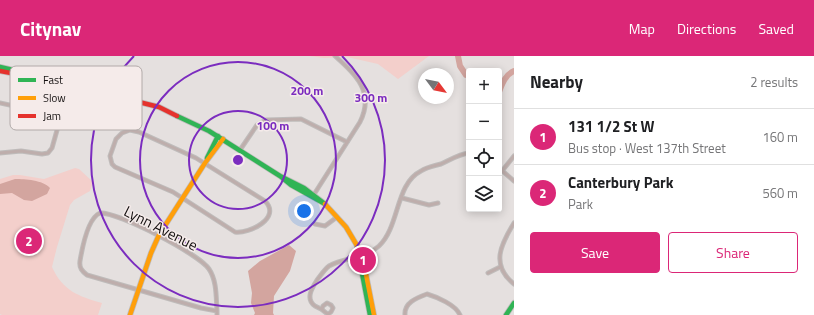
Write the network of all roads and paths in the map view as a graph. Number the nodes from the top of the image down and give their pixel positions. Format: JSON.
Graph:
{"nodes":[{"id":1,"x":335,"y":56,"type":"edge"},
{"id":2,"x":0,"y":67,"type":"edge"},
{"id":3,"x":10,"y":69,"type":"edge"},
{"id":4,"x":0,"y":71,"type":"edge"},
{"id":5,"x":10,"y":73,"type":"edge"},
{"id":6,"x":0,"y":103,"type":"edge"},
{"id":7,"x":142,"y":103,"type":"edge"},
{"id":8,"x":10,"y":105,"type":"edge"},
{"id":9,"x":57,"y":130,"type":"edge"},
{"id":10,"x":221,"y":138,"type":"junction"},
{"id":11,"x":347,"y":142,"type":"junction"},
{"id":12,"x":240,"y":150,"type":"junction"},
{"id":13,"x":0,"y":153,"type":"edge"},
{"id":14,"x":466,"y":154,"type":"edge"},
{"id":15,"x":514,"y":156,"type":"edge"},
{"id":16,"x":205,"y":163,"type":"junction"},
{"id":17,"x":502,"y":167,"type":"edge"},
{"id":18,"x":502,"y":171,"type":"edge"},
{"id":19,"x":514,"y":181,"type":"edge"},
{"id":20,"x":313,"y":196,"type":"junction"},
{"id":21,"x":183,"y":198,"type":"junction"},
{"id":22,"x":402,"y":198,"type":"junction"},
{"id":23,"x":438,"y":203,"type":"dead end"},
{"id":24,"x":337,"y":217,"type":"junction"},
{"id":25,"x":514,"y":223,"type":"edge"},
{"id":26,"x":315,"y":224,"type":"dead end"},
{"id":27,"x":159,"y":235,"type":"junction"},
{"id":28,"x":361,"y":257,"type":"junction"},
{"id":29,"x":500,"y":267,"type":"junction"},
{"id":30,"x":488,"y":273,"type":"dead end"},
{"id":31,"x":514,"y":284,"type":"edge"},
{"id":32,"x":139,"y":290,"type":"junction"},
{"id":33,"x":514,"y":303,"type":"edge"},
{"id":34,"x":322,"y":309,"type":"dead end"},
{"id":35,"x":217,"y":313,"type":"edge"},
{"id":36,"x":130,"y":315,"type":"edge"},
{"id":37,"x":370,"y":315,"type":"edge"},
{"id":38,"x":374,"y":315,"type":"edge"},
{"id":39,"x":405,"y":315,"type":"edge"},
{"id":40,"x":460,"y":315,"type":"edge"},
{"id":41,"x":506,"y":315,"type":"edge"}],
"edges":[{"from":1,"to":11,"type":"street"},
{"from":2,"to":3,"type":"main road"},
{"from":4,"to":5,"type":"main road"},
{"from":6,"to":8,"type":"street"},
{"from":7,"to":10,"type":"main road"},
{"from":9,"to":13,"type":"street"},
{"from":10,"to":12,"type":"main road"},
{"from":10,"to":16,"type":"main road"},
{"from":11,"to":12,"type":"street"},
{"from":11,"to":20,"type":"street"},
{"from":12,"to":20,"type":"main road"},
{"from":14,"to":22,"type":"street"},
{"from":15,"to":17,"type":"street"},
{"from":16,"to":21,"type":"main road"},
{"from":16,"to":21,"type":"street"},
{"from":16,"to":21,"type":"street"},
{"from":18,"to":19,"type":"street"},
{"from":20,"to":24,"type":"main road"},
{"from":21,"to":27,"type":"main road"},
{"from":22,"to":23,"type":"street"},
{"from":22,"to":28,"type":"street"},
{"from":24,"to":26,"type":"street"},
{"from":24,"to":28,"type":"main road"},
{"from":25,"to":29,"type":"street"},
{"from":27,"to":32,"type":"main road"},
{"from":27,"to":32,"type":"street","name":"Lynn Avenue"},
{"from":27,"to":35,"type":"street","name":"Lynn Avenue"},
{"from":28,"to":34,"type":"street"},
{"from":28,"to":37,"type":"main road"},
{"from":28,"to":38,"type":"main road"},
{"from":29,"to":30,"type":"street"},
{"from":29,"to":31,"type":"street"},
{"from":32,"to":35,"type":"street"},
{"from":32,"to":36,"type":"main road"},
{"from":33,"to":41,"type":"main road"},
{"from":39,"to":40,"type":"street"}]}
